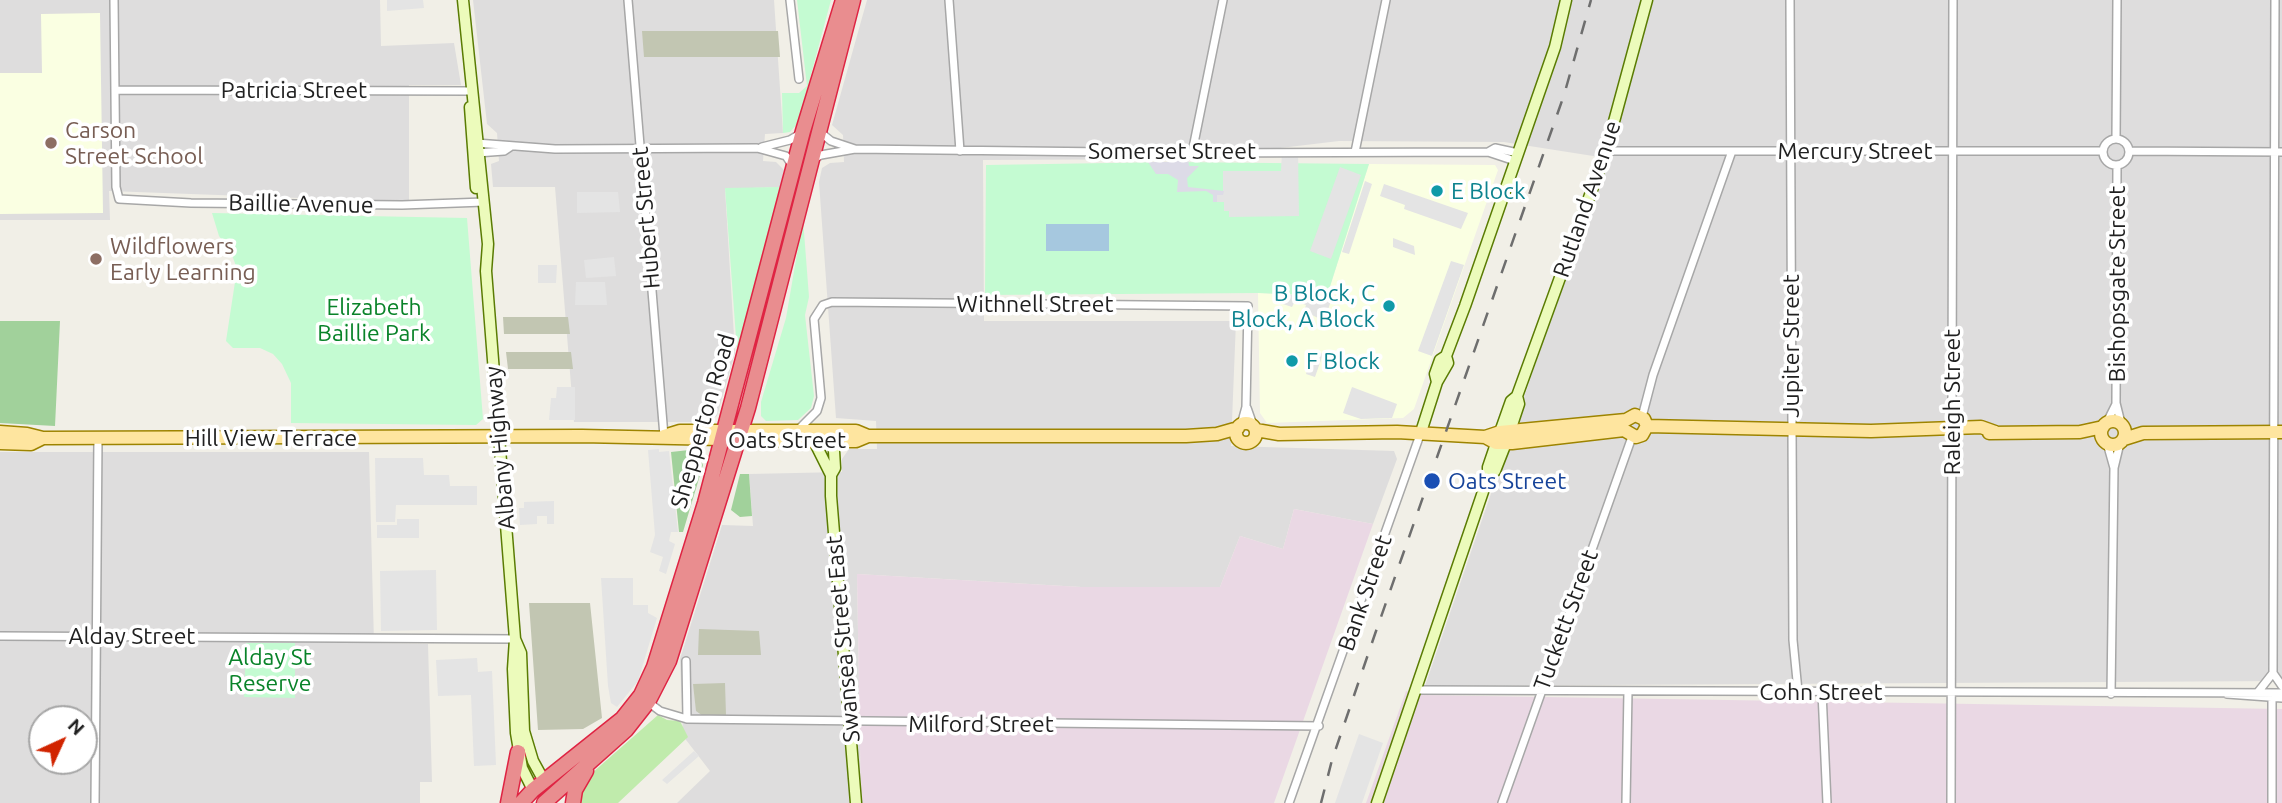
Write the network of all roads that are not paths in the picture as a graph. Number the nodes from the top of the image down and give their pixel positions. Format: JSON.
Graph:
{"nodes":[{"id":1,"x":114,"y":0,"type":"edge"},
{"id":2,"x":463,"y":0,"type":"edge"},
{"id":3,"x":628,"y":0,"type":"edge"},
{"id":4,"x":790,"y":0,"type":"edge"},
{"id":5,"x":843,"y":0,"type":"edge"},
{"id":6,"x":853,"y":0,"type":"edge"},
{"id":7,"x":949,"y":0,"type":"edge"},
{"id":8,"x":1223,"y":0,"type":"edge"},
{"id":9,"x":1386,"y":0,"type":"edge"},
{"id":10,"x":1566,"y":0,"type":"edge"},
{"id":11,"x":1647,"y":0,"type":"edge"},
{"id":12,"x":1790,"y":0,"type":"edge"},
{"id":13,"x":1953,"y":0,"type":"edge"},
{"id":14,"x":2117,"y":0,"type":"edge"},
{"id":15,"x":2275,"y":0,"type":"edge"},
{"id":16,"x":799,"y":79,"type":"dead end"},
{"id":17,"x":117,"y":90,"type":"junction"},
{"id":18,"x":471,"y":95,"type":"junction"},
{"id":19,"x":811,"y":130,"type":"junction"},
{"id":20,"x":2116,"y":139,"type":"junction"},
{"id":21,"x":476,"y":148,"type":"junction"},
{"id":22,"x":757,"y":148,"type":"junction"},
{"id":23,"x":640,"y":149,"type":"junction"},
{"id":24,"x":855,"y":149,"type":"junction"},
{"id":25,"x":1789,"y":150,"type":"junction"},
{"id":26,"x":2129,"y":150,"type":"junction"},
{"id":27,"x":960,"y":151,"type":"junction"},
{"id":28,"x":1606,"y":151,"type":"junction"},
{"id":29,"x":1732,"y":151,"type":"junction"},
{"id":30,"x":1953,"y":151,"type":"junction"},
{"id":31,"x":2103,"y":151,"type":"junction"},
{"id":32,"x":2279,"y":151,"type":"edge"},
{"id":33,"x":1355,"y":152,"type":"junction"},
{"id":34,"x":1192,"y":153,"type":"junction"},
{"id":35,"x":1517,"y":157,"type":"junction"},
{"id":36,"x":808,"y":163,"type":"junction"},
{"id":37,"x":2117,"y":165,"type":"junction"},
{"id":38,"x":793,"y":169,"type":"junction"},
{"id":39,"x":480,"y":202,"type":"junction"},
{"id":40,"x":2116,"y":403,"type":"junction"},
{"id":41,"x":1644,"y":421,"type":"junction"},
{"id":42,"x":1627,"y":429,"type":"junction"},
{"id":43,"x":797,"y":431,"type":"junction"},
{"id":44,"x":1247,"y":431,"type":"junction"},
{"id":45,"x":1791,"y":431,"type":"junction"},
{"id":46,"x":1952,"y":431,"type":"junction"},
{"id":47,"x":0,"y":432,"type":"edge"},
{"id":48,"x":1421,"y":432,"type":"junction"},
{"id":49,"x":2104,"y":432,"type":"junction"},
{"id":50,"x":2278,"y":432,"type":"edge"},
{"id":51,"x":2122,"y":433,"type":"junction"},
{"id":52,"x":739,"y":435,"type":"junction"},
{"id":53,"x":664,"y":436,"type":"junction"},
{"id":54,"x":723,"y":436,"type":"junction"},
{"id":55,"x":833,"y":436,"type":"junction"},
{"id":56,"x":1499,"y":437,"type":"junction"},
{"id":57,"x":43,"y":438,"type":"junction"},
{"id":58,"x":98,"y":438,"type":"junction"},
{"id":59,"x":499,"y":438,"type":"junction"},
{"id":60,"x":814,"y":441,"type":"junction"},
{"id":61,"x":0,"y":443,"type":"edge"},
{"id":62,"x":2114,"y":468,"type":"junction"},
{"id":63,"x":831,"y":475,"type":"junction"},
{"id":64,"x":0,"y":636,"type":"edge"},
{"id":65,"x":97,"y":636,"type":"junction"},
{"id":66,"x":515,"y":639,"type":"junction"},
{"id":67,"x":686,"y":661,"type":"dead end"},
{"id":68,"x":2273,"y":673,"type":"junction"},
{"id":69,"x":2282,"y":686,"type":"edge"},
{"id":70,"x":1416,"y":690,"type":"junction"},
{"id":71,"x":1540,"y":691,"type":"junction"},
{"id":72,"x":1628,"y":691,"type":"junction"},
{"id":73,"x":1798,"y":691,"type":"junction"},
{"id":74,"x":1822,"y":692,"type":"junction"},
{"id":75,"x":1951,"y":692,"type":"junction"},
{"id":76,"x":2258,"y":692,"type":"junction"},
{"id":77,"x":2282,"y":692,"type":"edge"},
{"id":78,"x":2110,"y":694,"type":"junction"},
{"id":79,"x":2227,"y":694,"type":"junction"},
{"id":80,"x":2282,"y":698,"type":"edge"},
{"id":81,"x":2272,"y":699,"type":"junction"},
{"id":82,"x":648,"y":702,"type":"junction"},
{"id":83,"x":687,"y":719,"type":"junction"},
{"id":84,"x":851,"y":723,"type":"junction"},
{"id":85,"x":1319,"y":726,"type":"junction"},
{"id":86,"x":518,"y":752,"type":"junction"},
{"id":87,"x":597,"y":756,"type":"junction"},
{"id":88,"x":538,"y":785,"type":"junction"},
{"id":89,"x":549,"y":801,"type":"edge"},
{"id":90,"x":95,"y":803,"type":"edge"},
{"id":91,"x":508,"y":803,"type":"edge"},
{"id":92,"x":521,"y":803,"type":"edge"},
{"id":93,"x":573,"y":803,"type":"edge"},
{"id":94,"x":856,"y":803,"type":"edge"},
{"id":95,"x":1289,"y":803,"type":"edge"},
{"id":96,"x":1377,"y":803,"type":"edge"},
{"id":97,"x":1502,"y":803,"type":"edge"},
{"id":98,"x":1626,"y":803,"type":"edge"},
{"id":99,"x":1827,"y":803,"type":"edge"},
{"id":100,"x":1951,"y":803,"type":"edge"},
{"id":101,"x":2272,"y":803,"type":"edge"}],
"edges":[{"from":1,"to":17,"type":"street"},
{"from":2,"to":18,"type":"street","name":"Albany Highway"},
{"from":3,"to":23,"type":"street","name":"Hubert Street"},
{"from":4,"to":16,"type":"street"},
{"from":5,"to":19,"type":"highway","name":"Shepperton Road"},
{"from":6,"to":19,"type":"highway","name":"Shepperton Road"},
{"from":7,"to":27,"type":"street"},
{"from":8,"to":34,"type":"street"},
{"from":9,"to":33,"type":"street"},
{"from":10,"to":35,"type":"street","name":"Bank Street"},
{"from":11,"to":28,"type":"street","name":"Rutland Avenue"},
{"from":12,"to":25,"type":"street","name":"Jupiter Street"},
{"from":13,"to":30,"type":"street","name":"Raleigh Street"},
{"from":14,"to":20,"type":"street"},
{"from":15,"to":32,"type":"street"},
{"from":17,"to":18,"type":"street","name":"Patricia Street"},
{"from":17,"to":39,"type":"street","name":"Baillie Avenue"},
{"from":18,"to":21,"type":"street","name":"Albany Highway"},
{"from":19,"to":22,"type":"street"},
{"from":19,"to":24,"type":"street","name":"Somerset Street"},
{"from":19,"to":36,"type":"highway","name":"Shepperton Road"},
{"from":19,"to":38,"type":"highway","name":"Shepperton Road"},
{"from":20,"to":26,"type":"street"},
{"from":20,"to":31,"type":"street"},
{"from":21,"to":23,"type":"street"},
{"from":21,"to":39,"type":"street","name":"Albany Highway"},
{"from":22,"to":23,"type":"street"},
{"from":22,"to":38,"type":"street"},
{"from":23,"to":53,"type":"street","name":"Hubert Street"},
{"from":24,"to":27,"type":"street","name":"Somerset Street"},
{"from":24,"to":36,"type":"street","name":"Somerset Street"},
{"from":25,"to":29,"type":"street","name":"Mercury Street"},
{"from":25,"to":30,"type":"street","name":"Mercury Street"},
{"from":25,"to":45,"type":"street","name":"Jupiter Street"},
{"from":26,"to":32,"type":"street"},
{"from":26,"to":37,"type":"street"},
{"from":27,"to":34,"type":"street","name":"Somerset Street"},
{"from":28,"to":29,"type":"street","name":"Mercury Street"},
{"from":28,"to":56,"type":"street","name":"Rutland Avenue"},
{"from":29,"to":41,"type":"street"},
{"from":30,"to":31,"type":"street","name":"Mercury Street"},
{"from":30,"to":46,"type":"street","name":"Raleigh Street"},
{"from":31,"to":37,"type":"street"},
{"from":32,"to":50,"type":"street"},
{"from":33,"to":34,"type":"street","name":"Somerset Street"},
{"from":33,"to":35,"type":"street","name":"Somerset Street"},
{"from":35,"to":48,"type":"street","name":"Bank Street"},
{"from":36,"to":52,"type":"highway","name":"Shepperton Road"},
{"from":37,"to":40,"type":"street","name":"Bishopsgate Street"},
{"from":38,"to":54,"type":"highway","name":"Shepperton Road"},
{"from":39,"to":59,"type":"street","name":"Albany Highway"},
{"from":40,"to":49,"type":"street","name":"Bishopsgate Street"},
{"from":40,"to":51,"type":"street","name":"Bishopsgate Street"},
{"from":41,"to":42,"type":"main road","name":"Oats Street"},
{"from":41,"to":42,"type":"main road"},
{"from":41,"to":45,"type":"main road"},
{"from":42,"to":56,"type":"main road","name":"Oats Street"},
{"from":42,"to":71,"type":"street","name":"Tuckett Street"},
{"from":43,"to":44,"type":"street","name":"Withnell Street"},
{"from":43,"to":52,"type":"main road","name":"Oats Street"},
{"from":43,"to":55,"type":"main road","name":"Oats Street"},
{"from":44,"to":48,"type":"main road","name":"Oats Street"},
{"from":44,"to":55,"type":"main road","name":"Oats Street"},
{"from":45,"to":46,"type":"main road"},
{"from":45,"to":73,"type":"street","name":"Jupiter Street"},
{"from":46,"to":49,"type":"main road"},
{"from":46,"to":75,"type":"street","name":"Raleigh Street"},
{"from":47,"to":57,"type":"main road","name":"Hill View Terrace"},
{"from":48,"to":56,"type":"main road","name":"Oats Street"},
{"from":48,"to":85,"type":"street","name":"Bank Street"},
{"from":49,"to":51,"type":"main road"},
{"from":49,"to":51,"type":"main road"},
{"from":49,"to":62,"type":"street","name":"Bishopsgate Street"},
{"from":50,"to":51,"type":"main road"},
{"from":50,"to":68,"type":"street"},
{"from":51,"to":62,"type":"street","name":"Bishopsgate Street"},
{"from":52,"to":54,"type":"main road","name":"Oats Street"},
{"from":52,"to":60,"type":"main road","name":"Oats Street"},
{"from":52,"to":82,"type":"highway","name":"Shepperton Road"},
{"from":53,"to":54,"type":"main road","name":"Oats Street"},
{"from":53,"to":59,"type":"main road","name":"Oats Street"},
{"from":54,"to":88,"type":"highway","name":"Shepperton Road"},
{"from":55,"to":60,"type":"main road","name":"Oats Street"},
{"from":55,"to":63,"type":"street","name":"Swansea Street East"},
{"from":56,"to":70,"type":"street","name":"Rutland Avenue"},
{"from":57,"to":58,"type":"main road","name":"Hill View Terrace"},
{"from":57,"to":61,"type":"main road","name":"Hill View Terrace"},
{"from":58,"to":59,"type":"main road","name":"Hill View Terrace"},
{"from":58,"to":65,"type":"street"},
{"from":59,"to":66,"type":"street","name":"Albany Highway"},
{"from":60,"to":63,"type":"street","name":"Swansea Street East"},
{"from":62,"to":78,"type":"street","name":"Bishopsgate Street"},
{"from":63,"to":84,"type":"street","name":"Swansea Street East"},
{"from":64,"to":65,"type":"street","name":"Alday Street"},
{"from":65,"to":66,"type":"street","name":"Alday Street"},
{"from":65,"to":90,"type":"street"},
{"from":66,"to":86,"type":"street","name":"Albany Highway"},
{"from":66,"to":88,"type":"street","name":"Albany Highway"},
{"from":67,"to":83,"type":"street"},
{"from":68,"to":69,"type":"street"},
{"from":68,"to":76,"type":"street"},
{"from":70,"to":71,"type":"street","name":"Cohn Street"},
{"from":70,"to":96,"type":"street","name":"Rutland Avenue"},
{"from":71,"to":72,"type":"street","name":"Cohn Street"},
{"from":71,"to":97,"type":"street","name":"Tuckett Street"},
{"from":72,"to":73,"type":"street","name":"Cohn Street"},
{"from":72,"to":98,"type":"street"},
{"from":73,"to":74,"type":"street","name":"Cohn Street"},
{"from":74,"to":75,"type":"street","name":"Cohn Street"},
{"from":74,"to":99,"type":"street"},
{"from":75,"to":78,"type":"street","name":"Cohn Street"},
{"from":75,"to":100,"type":"street","name":"Raleigh Street"},
{"from":76,"to":77,"type":"street","name":"Cohn Street"},
{"from":76,"to":79,"type":"street","name":"Cohn Street"},
{"from":78,"to":79,"type":"street","name":"Cohn Street"},
{"from":79,"to":81,"type":"street","name":"Cohn Street"},
{"from":80,"to":81,"type":"street","name":"Cohn Street"},
{"from":81,"to":101,"type":"street"},
{"from":82,"to":83,"type":"street","name":"Milford Street"},
{"from":82,"to":87,"type":"highway","name":"Shepperton Road"},
{"from":83,"to":84,"type":"street","name":"Milford Street"},
{"from":84,"to":85,"type":"street","name":"Milford Street"},
{"from":84,"to":94,"type":"street","name":"Swansea Street East"},
{"from":85,"to":95,"type":"street","name":"Bank Street"},
{"from":86,"to":88,"type":"street","name":"Albany Highway"},
{"from":86,"to":91,"type":"highway"},
{"from":87,"to":89,"type":"highway","name":"Shepperton Road"},
{"from":87,"to":93,"type":"highway"},
{"from":88,"to":89,"type":"main road"},
{"from":88,"to":92,"type":"highway","name":"Shepperton Road"}]}
